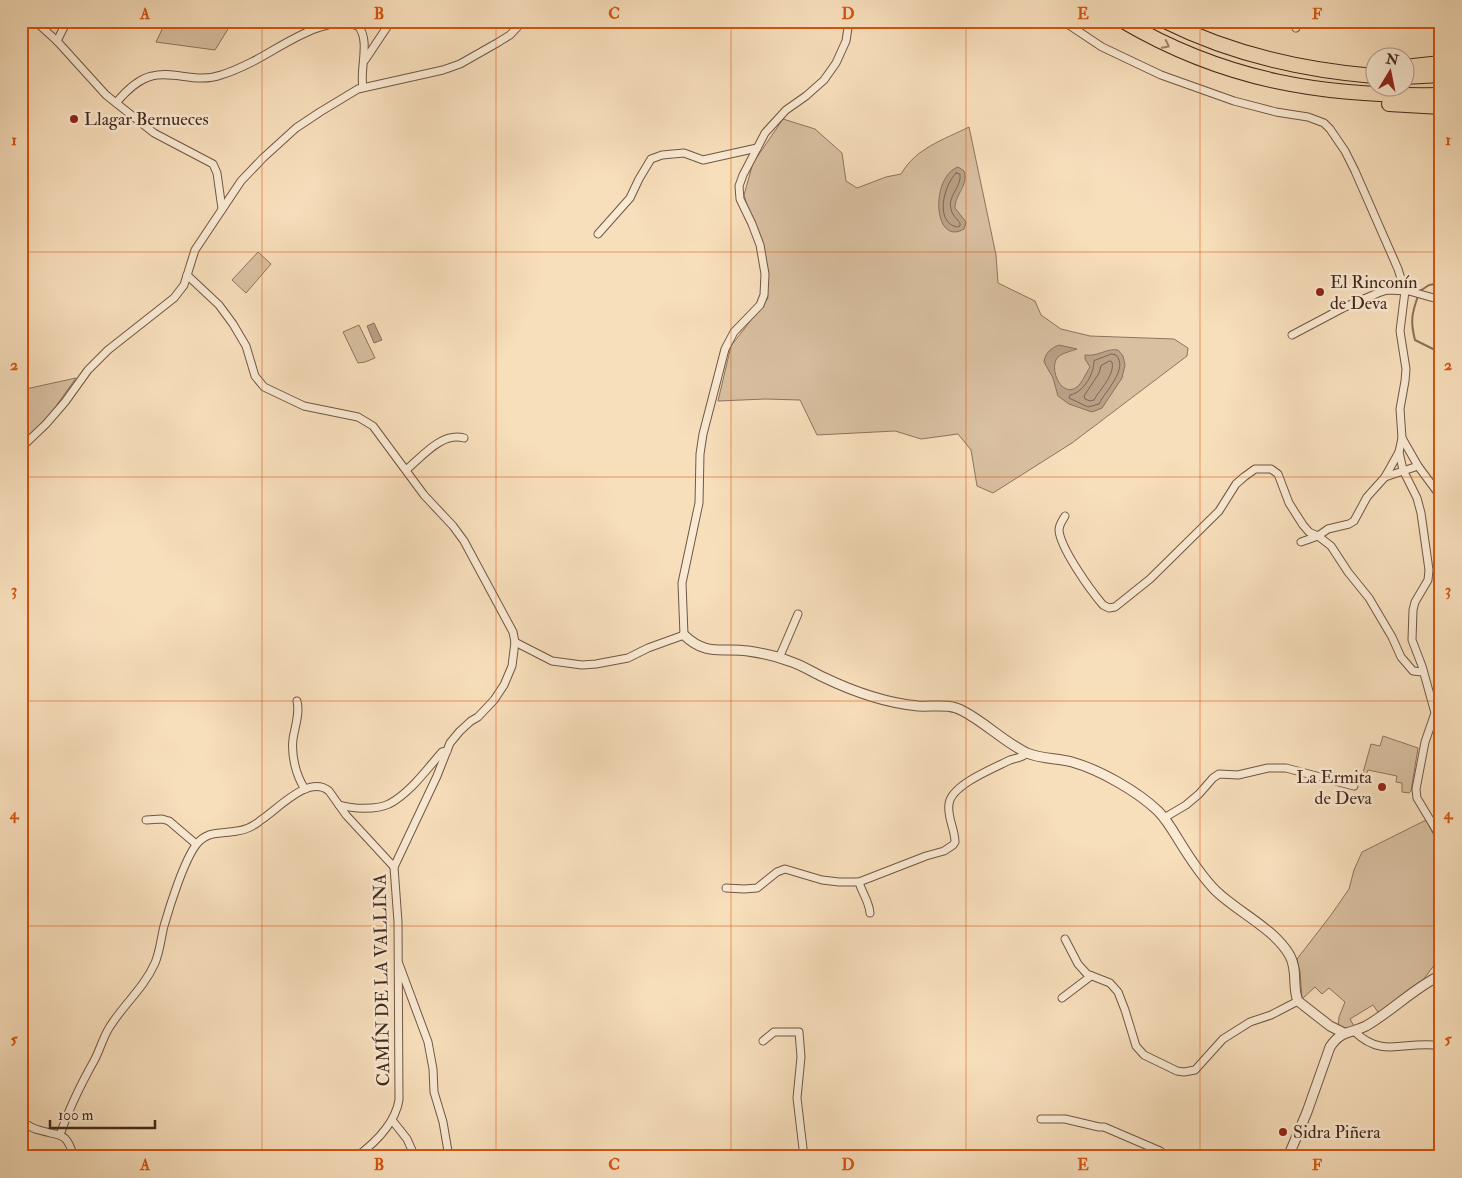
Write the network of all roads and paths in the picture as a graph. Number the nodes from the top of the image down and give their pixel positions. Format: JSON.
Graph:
{"nodes":[{"id":1,"x":35,"y":21,"type":"edge"},
{"id":2,"x":67,"y":21,"type":"edge"},
{"id":3,"x":314,"y":21,"type":"edge"},
{"id":4,"x":390,"y":21,"type":"edge"},
{"id":5,"x":523,"y":21,"type":"edge"},
{"id":6,"x":849,"y":21,"type":"edge"},
{"id":7,"x":1063,"y":21,"type":"edge"},
{"id":8,"x":1123,"y":21,"type":"edge"},
{"id":9,"x":1165,"y":21,"type":"edge"},
{"id":10,"x":1178,"y":21,"type":"edge"},
{"id":11,"x":314,"y":30,"type":"junction"},
{"id":12,"x":57,"y":41,"type":"junction"},
{"id":13,"x":365,"y":60,"type":"junction"},
{"id":14,"x":1441,"y":63,"type":"edge"},
{"id":15,"x":1414,"y":66,"type":"edge"},
{"id":16,"x":1364,"y":67,"type":"edge"},
{"id":17,"x":1364,"y":75,"type":"edge"},
{"id":18,"x":1441,"y":75,"type":"edge"},
{"id":19,"x":1414,"y":76,"type":"edge"},
{"id":20,"x":1288,"y":85,"type":"junction"},
{"id":21,"x":363,"y":88,"type":"junction"},
{"id":22,"x":1441,"y":95,"type":"edge"},
{"id":23,"x":116,"y":103,"type":"junction"},
{"id":24,"x":1441,"y":107,"type":"edge"},
{"id":25,"x":757,"y":148,"type":"junction"},
{"id":26,"x":222,"y":209,"type":"junction"},
{"id":27,"x":598,"y":234,"type":"dead end"},
{"id":28,"x":187,"y":275,"type":"junction"},
{"id":29,"x":1404,"y":290,"type":"junction"},
{"id":30,"x":1441,"y":300,"type":"edge"},
{"id":31,"x":1292,"y":335,"type":"dead end"},
{"id":32,"x":464,"y":438,"type":"dead end"},
{"id":33,"x":1402,"y":438,"type":"junction"},
{"id":34,"x":21,"y":449,"type":"edge"},
{"id":35,"x":1399,"y":452,"type":"junction"},
{"id":36,"x":1418,"y":466,"type":"junction"},
{"id":37,"x":406,"y":470,"type":"junction"},
{"id":38,"x":1404,"y":470,"type":"junction"},
{"id":39,"x":1385,"y":477,"type":"junction"},
{"id":40,"x":1441,"y":498,"type":"edge"},
{"id":41,"x":1065,"y":516,"type":"dead end"},
{"id":42,"x":1318,"y":536,"type":"junction"},
{"id":43,"x":1301,"y":542,"type":"dead end"},
{"id":44,"x":798,"y":614,"type":"dead end"},
{"id":45,"x":684,"y":635,"type":"junction"},
{"id":46,"x":515,"y":642,"type":"junction"},
{"id":47,"x":779,"y":658,"type":"junction"},
{"id":48,"x":1424,"y":672,"type":"junction"},
{"id":49,"x":297,"y":700,"type":"dead end"},
{"id":50,"x":447,"y":752,"type":"junction"},
{"id":51,"x":1027,"y":753,"type":"junction"},
{"id":52,"x":1354,"y":786,"type":"dead end"},
{"id":53,"x":305,"y":789,"type":"junction"},
{"id":54,"x":339,"y":805,"type":"junction"},
{"id":55,"x":1164,"y":818,"type":"junction"},
{"id":56,"x":146,"y":820,"type":"dead end"},
{"id":57,"x":1441,"y":838,"type":"edge"},
{"id":58,"x":196,"y":844,"type":"junction"},
{"id":59,"x":394,"y":867,"type":"junction"},
{"id":60,"x":859,"y":882,"type":"junction"},
{"id":61,"x":726,"y":888,"type":"dead end"},
{"id":62,"x":870,"y":913,"type":"dead end"},
{"id":63,"x":1065,"y":939,"type":"dead end"},
{"id":64,"x":397,"y":960,"type":"junction"},
{"id":65,"x":1441,"y":963,"type":"edge"},
{"id":66,"x":1440,"y":975,"type":"edge"},
{"id":67,"x":1091,"y":976,"type":"junction"},
{"id":68,"x":1062,"y":998,"type":"dead end"},
{"id":69,"x":1298,"y":1001,"type":"junction"},
{"id":70,"x":1355,"y":1032,"type":"junction"},
{"id":71,"x":1344,"y":1033,"type":"junction"},
{"id":72,"x":763,"y":1041,"type":"dead end"},
{"id":73,"x":1441,"y":1046,"type":"edge"},
{"id":74,"x":1041,"y":1119,"type":"dead end"},
{"id":75,"x":392,"y":1120,"type":"junction"},
{"id":76,"x":21,"y":1122,"type":"edge"},
{"id":77,"x":60,"y":1135,"type":"junction"},
{"id":78,"x":74,"y":1157,"type":"edge"},
{"id":79,"x":356,"y":1157,"type":"edge"},
{"id":80,"x":415,"y":1157,"type":"edge"},
{"id":81,"x":449,"y":1157,"type":"edge"},
{"id":82,"x":804,"y":1157,"type":"edge"},
{"id":83,"x":1168,"y":1157,"type":"edge"},
{"id":84,"x":1288,"y":1157,"type":"edge"}],
"edges":[{"from":1,"to":12,"type":"street"},
{"from":2,"to":12,"type":"street"},
{"from":3,"to":11,"type":"street"},
{"from":4,"to":13,"type":"street"},
{"from":5,"to":21,"type":"street"},
{"from":6,"to":25,"type":"street"},
{"from":7,"to":29,"type":"street"},
{"from":8,"to":20,"type":"highway","one_way":true},
{"from":9,"to":17,"type":"highway"},
{"from":10,"to":16,"type":"highway"},
{"from":11,"to":13,"type":"street"},
{"from":11,"to":23,"type":"street"},
{"from":12,"to":23,"type":"street"},
{"from":13,"to":21,"type":"street"},
{"from":14,"to":15,"type":"highway"},
{"from":18,"to":19,"type":"highway"},
{"from":20,"to":22,"type":"highway"},
{"from":20,"to":24,"type":"highway"},
{"from":21,"to":26,"type":"street"},
{"from":23,"to":26,"type":"street"},
{"from":25,"to":27,"type":"street"},
{"from":25,"to":45,"type":"street"},
{"from":26,"to":28,"type":"street"},
{"from":28,"to":34,"type":"street"},
{"from":28,"to":37,"type":"street"},
{"from":29,"to":30,"type":"street"},
{"from":29,"to":31,"type":"street"},
{"from":29,"to":33,"type":"street"},
{"from":32,"to":37,"type":"street"},
{"from":33,"to":35,"type":"street"},
{"from":33,"to":36,"type":"street"},
{"from":35,"to":38,"type":"street"},
{"from":35,"to":39,"type":"street"},
{"from":36,"to":38,"type":"street"},
{"from":36,"to":40,"type":"street"},
{"from":37,"to":46,"type":"street"},
{"from":38,"to":39,"type":"street"},
{"from":38,"to":48,"type":"street"},
{"from":39,"to":42,"type":"street"},
{"from":41,"to":42,"type":"street"},
{"from":42,"to":43,"type":"street"},
{"from":42,"to":48,"type":"street"},
{"from":44,"to":47,"type":"street"},
{"from":45,"to":46,"type":"street"},
{"from":45,"to":47,"type":"street"},
{"from":46,"to":50,"type":"street","name":"CAMÍN DE LA VALLINA"},
{"from":47,"to":51,"type":"street"},
{"from":48,"to":57,"type":"street"},
{"from":49,"to":53,"type":"street"},
{"from":50,"to":54,"type":"street"},
{"from":50,"to":59,"type":"street","name":"CAMÍN DE LA VALLINA"},
{"from":51,"to":55,"type":"street"},
{"from":51,"to":60,"type":"street"},
{"from":52,"to":55,"type":"street"},
{"from":53,"to":54,"type":"street"},
{"from":53,"to":58,"type":"street"},
{"from":54,"to":59,"type":"street"},
{"from":55,"to":69,"type":"street"},
{"from":56,"to":58,"type":"street"},
{"from":58,"to":77,"type":"street"},
{"from":59,"to":64,"type":"street","name":"CAMÍN DE LA VALLINA"},
{"from":60,"to":61,"type":"street"},
{"from":60,"to":62,"type":"street"},
{"from":63,"to":67,"type":"street"},
{"from":64,"to":75,"type":"street","name":"CAMÍN DE LA VALLINA"},
{"from":64,"to":81,"type":"street"},
{"from":65,"to":66,"type":"street"},
{"from":66,"to":70,"type":"street"},
{"from":67,"to":68,"type":"street"},
{"from":67,"to":69,"type":"street"},
{"from":69,"to":71,"type":"street"},
{"from":70,"to":71,"type":"street"},
{"from":70,"to":73,"type":"street"},
{"from":71,"to":84,"type":"street"},
{"from":72,"to":82,"type":"street"},
{"from":74,"to":83,"type":"street"},
{"from":75,"to":79,"type":"street","name":"CAMÍN DE LA VALLINA"},
{"from":75,"to":80,"type":"street"},
{"from":76,"to":77,"type":"street"},
{"from":77,"to":78,"type":"street"}]}
